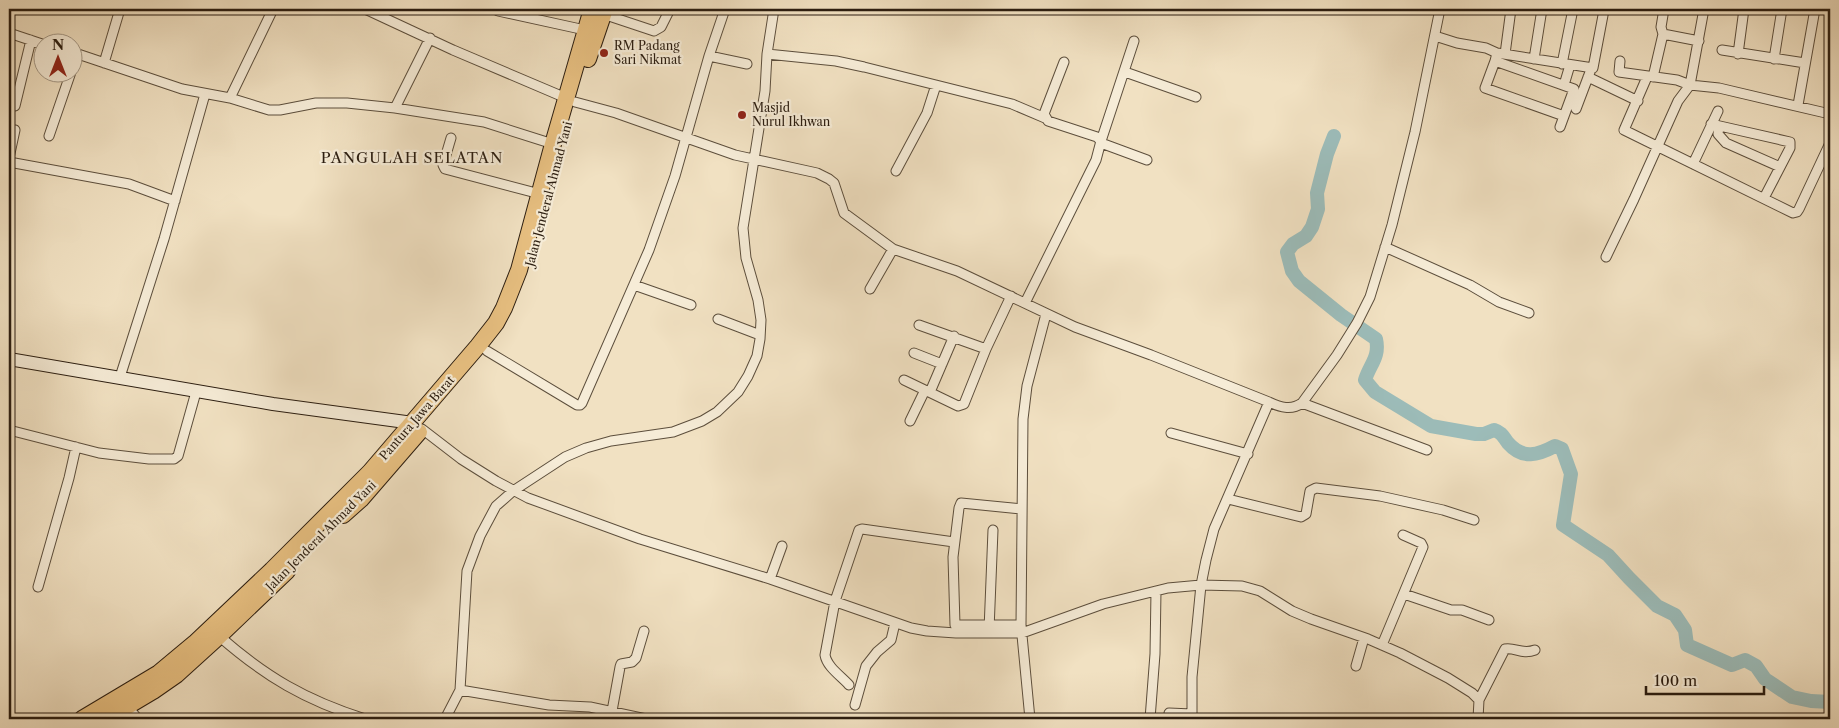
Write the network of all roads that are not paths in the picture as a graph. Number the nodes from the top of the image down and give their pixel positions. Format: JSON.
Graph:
{"nodes":[{"id":1,"x":120,"y":9,"type":"edge"},
{"id":2,"x":273,"y":9,"type":"edge"},
{"id":3,"x":365,"y":9,"type":"edge"},
{"id":4,"x":670,"y":9,"type":"edge"},
{"id":5,"x":725,"y":9,"type":"edge"},
{"id":6,"x":774,"y":9,"type":"edge"},
{"id":7,"x":1440,"y":9,"type":"edge"},
{"id":8,"x":1511,"y":9,"type":"edge"},
{"id":9,"x":1542,"y":9,"type":"edge"},
{"id":10,"x":1573,"y":9,"type":"edge"},
{"id":11,"x":1664,"y":9,"type":"edge"},
{"id":12,"x":1704,"y":9,"type":"edge"},
{"id":13,"x":1744,"y":9,"type":"edge"},
{"id":14,"x":1782,"y":9,"type":"edge"},
{"id":15,"x":1815,"y":9,"type":"edge"},
{"id":16,"x":600,"y":10,"type":"edge"},
{"id":17,"x":1604,"y":10,"type":"dead end"},
{"id":18,"x":498,"y":11,"type":"dead end"},
{"id":19,"x":586,"y":30,"type":"junction"},
{"id":20,"x":9,"y":33,"type":"edge"},
{"id":21,"x":1663,"y":34,"type":"junction"},
{"id":22,"x":1435,"y":36,"type":"junction"},
{"id":23,"x":430,"y":38,"type":"junction"},
{"id":24,"x":31,"y":40,"type":"joint"},
{"id":25,"x":1134,"y":41,"type":"dead end"},
{"id":26,"x":1699,"y":41,"type":"junction"},
{"id":27,"x":1722,"y":50,"type":"dead end"},
{"id":28,"x":767,"y":54,"type":"junction"},
{"id":29,"x":1738,"y":54,"type":"junction"},
{"id":30,"x":82,"y":55,"type":"edge"},
{"id":31,"x":709,"y":56,"type":"junction"},
{"id":32,"x":1499,"y":56,"type":"junction"},
{"id":33,"x":1534,"y":59,"type":"junction"},
{"id":34,"x":1774,"y":59,"type":"junction"},
{"id":35,"x":1620,"y":61,"type":"dead end"},
{"id":36,"x":1064,"y":62,"type":"dead end"},
{"id":37,"x":104,"y":63,"type":"junction"},
{"id":38,"x":1805,"y":63,"type":"junction"},
{"id":39,"x":747,"y":64,"type":"dead end"},
{"id":40,"x":1566,"y":64,"type":"junction"},
{"id":41,"x":1125,"y":72,"type":"junction"},
{"id":42,"x":1650,"y":77,"type":"junction"},
{"id":43,"x":68,"y":82,"type":"edge"},
{"id":44,"x":936,"y":85,"type":"junction"},
{"id":45,"x":1564,"y":85,"type":"junction"},
{"id":46,"x":1690,"y":85,"type":"junction"},
{"id":47,"x":205,"y":94,"type":"junction"},
{"id":48,"x":1196,"y":97,"type":"dead end"},
{"id":49,"x":230,"y":98,"type":"junction"},
{"id":50,"x":570,"y":100,"type":"junction"},
{"id":51,"x":1638,"y":101,"type":"junction"},
{"id":52,"x":1798,"y":105,"type":"junction"},
{"id":53,"x":14,"y":106,"type":"dead end"},
{"id":54,"x":395,"y":108,"type":"junction"},
{"id":55,"x":1576,"y":109,"type":"dead end"},
{"id":56,"x":1718,"y":111,"type":"dead end"},
{"id":57,"x":1830,"y":114,"type":"edge"},
{"id":58,"x":1564,"y":116,"type":"junction"},
{"id":59,"x":1045,"y":118,"type":"junction"},
{"id":60,"x":1715,"y":125,"type":"junction"},
{"id":61,"x":1560,"y":128,"type":"dead end"},
{"id":62,"x":15,"y":130,"type":"dead end"},
{"id":63,"x":49,"y":136,"type":"dead end"},
{"id":64,"x":685,"y":137,"type":"junction"},
{"id":65,"x":451,"y":138,"type":"dead end"},
{"id":66,"x":1101,"y":142,"type":"junction"},
{"id":67,"x":553,"y":144,"type":"junction"},
{"id":68,"x":1830,"y":144,"type":"edge"},
{"id":69,"x":1657,"y":147,"type":"junction"},
{"id":70,"x":9,"y":158,"type":"edge"},
{"id":71,"x":753,"y":159,"type":"junction"},
{"id":72,"x":1146,"y":160,"type":"dead end"},
{"id":73,"x":9,"y":162,"type":"edge"},
{"id":74,"x":1693,"y":164,"type":"junction"},
{"id":75,"x":1780,"y":167,"type":"junction"},
{"id":76,"x":896,"y":171,"type":"dead end"},
{"id":77,"x":540,"y":194,"type":"junction"},
{"id":78,"x":1764,"y":198,"type":"junction"},
{"id":79,"x":175,"y":201,"type":"junction"},
{"id":80,"x":1385,"y":247,"type":"junction"},
{"id":81,"x":893,"y":248,"type":"junction"},
{"id":82,"x":1606,"y":257,"type":"dead end"},
{"id":83,"x":634,"y":285,"type":"junction"},
{"id":84,"x":870,"y":290,"type":"dead end"},
{"id":85,"x":1011,"y":296,"type":"junction"},
{"id":86,"x":1025,"y":303,"type":"junction"},
{"id":87,"x":692,"y":305,"type":"dead end"},
{"id":88,"x":1529,"y":313,"type":"dead end"},
{"id":89,"x":1046,"y":314,"type":"junction"},
{"id":90,"x":718,"y":320,"type":"dead end"},
{"id":91,"x":919,"y":325,"type":"dead end"},
{"id":92,"x":760,"y":335,"type":"junction"},
{"id":93,"x":954,"y":336,"type":"junction"},
{"id":94,"x":986,"y":349,"type":"junction"},
{"id":95,"x":487,"y":351,"type":"junction"},
{"id":96,"x":914,"y":353,"type":"dead end"},
{"id":97,"x":9,"y":359,"type":"edge"},
{"id":98,"x":942,"y":364,"type":"junction"},
{"id":99,"x":120,"y":377,"type":"junction"},
{"id":100,"x":904,"y":380,"type":"dead end"},
{"id":101,"x":927,"y":391,"type":"junction"},
{"id":102,"x":196,"y":392,"type":"junction"},
{"id":103,"x":1269,"y":402,"type":"junction"},
{"id":104,"x":1302,"y":403,"type":"junction"},
{"id":105,"x":910,"y":421,"type":"dead end"},
{"id":106,"x":417,"y":426,"type":"junction"},
{"id":107,"x":9,"y":430,"type":"edge"},
{"id":108,"x":1171,"y":433,"type":"dead end"},
{"id":109,"x":76,"y":447,"type":"junction"},
{"id":110,"x":1427,"y":450,"type":"dead end"},
{"id":111,"x":1248,"y":454,"type":"junction"},
{"id":112,"x":513,"y":491,"type":"junction"},
{"id":113,"x":1228,"y":499,"type":"junction"},
{"id":114,"x":1022,"y":510,"type":"junction"},
{"id":115,"x":1474,"y":520,"type":"dead end"},
{"id":116,"x":993,"y":530,"type":"dead end"},
{"id":117,"x":1403,"y":535,"type":"dead end"},
{"id":118,"x":954,"y":542,"type":"junction"},
{"id":119,"x":782,"y":546,"type":"dead end"},
{"id":120,"x":770,"y":579,"type":"junction"},
{"id":121,"x":1201,"y":584,"type":"junction"},
{"id":122,"x":38,"y":587,"type":"dead end"},
{"id":123,"x":1156,"y":591,"type":"junction"},
{"id":124,"x":1404,"y":594,"type":"junction"},
{"id":125,"x":835,"y":601,"type":"junction"},
{"id":126,"x":1489,"y":620,"type":"dead end"},
{"id":127,"x":895,"y":623,"type":"junction"},
{"id":128,"x":956,"y":629,"type":"junction"},
{"id":129,"x":1021,"y":629,"type":"junction"},
{"id":130,"x":989,"y":630,"type":"junction"},
{"id":131,"x":644,"y":631,"type":"dead end"},
{"id":132,"x":219,"y":636,"type":"junction"},
{"id":133,"x":1364,"y":638,"type":"junction"},
{"id":134,"x":1382,"y":645,"type":"junction"},
{"id":135,"x":1535,"y":650,"type":"dead end"},
{"id":136,"x":1356,"y":666,"type":"dead end"},
{"id":137,"x":849,"y":685,"type":"dead end"},
{"id":138,"x":460,"y":690,"type":"junction"},
{"id":139,"x":1479,"y":700,"type":"junction"},
{"id":140,"x":855,"y":705,"type":"dead end"},
{"id":141,"x":128,"y":708,"type":"edge"},
{"id":142,"x":612,"y":711,"type":"junction"},
{"id":143,"x":1169,"y":713,"type":"dead end"},
{"id":144,"x":1195,"y":716,"type":"edge"},
{"id":145,"x":88,"y":718,"type":"edge"},
{"id":146,"x":365,"y":719,"type":"edge"},
{"id":147,"x":445,"y":719,"type":"edge"},
{"id":148,"x":646,"y":719,"type":"edge"},
{"id":149,"x":1030,"y":719,"type":"edge"},
{"id":150,"x":1150,"y":719,"type":"edge"},
{"id":151,"x":1478,"y":719,"type":"edge"}],
"edges":[{"from":1,"to":37,"type":"street"},
{"from":2,"to":49,"type":"street"},
{"from":3,"to":23,"type":"street"},
{"from":4,"to":16,"type":"street"},
{"from":5,"to":31,"type":"street"},
{"from":6,"to":28,"type":"street"},
{"from":7,"to":22,"type":"street"},
{"from":8,"to":32,"type":"street"},
{"from":9,"to":33,"type":"street"},
{"from":10,"to":40,"type":"street"},
{"from":11,"to":21,"type":"street"},
{"from":12,"to":26,"type":"street"},
{"from":13,"to":29,"type":"street"},
{"from":14,"to":34,"type":"street"},
{"from":15,"to":38,"type":"street"},
{"from":16,"to":19,"type":"highway","name":"Pantura Jawa Barat"},
{"from":16,"to":50,"type":"highway","name":"Jalan Jenderal Ahmad Yani"},
{"from":17,"to":40,"type":"street"},
{"from":18,"to":19,"type":"street"},
{"from":19,"to":50,"type":"highway","name":"Pantura Jawa Barat"},
{"from":20,"to":24,"type":"street"},
{"from":21,"to":26,"type":"street"},
{"from":21,"to":42,"type":"street"},
{"from":22,"to":32,"type":"street"},
{"from":22,"to":80,"type":"street"},
{"from":23,"to":50,"type":"street"},
{"from":23,"to":54,"type":"street"},
{"from":24,"to":53,"type":"street"},
{"from":25,"to":41,"type":"street"},
{"from":26,"to":46,"type":"street"},
{"from":27,"to":29,"type":"street"},
{"from":28,"to":44,"type":"street"},
{"from":28,"to":71,"type":"street"},
{"from":29,"to":34,"type":"street"},
{"from":30,"to":37,"type":"street"},
{"from":31,"to":39,"type":"street"},
{"from":31,"to":64,"type":"street"},
{"from":32,"to":33,"type":"street"},
{"from":32,"to":45,"type":"street"},
{"from":32,"to":58,"type":"street"},
{"from":33,"to":40,"type":"street"},
{"from":34,"to":38,"type":"street"},
{"from":35,"to":42,"type":"street"},
{"from":36,"to":59,"type":"street"},
{"from":37,"to":47,"type":"street"},
{"from":38,"to":52,"type":"street"},
{"from":40,"to":45,"type":"street"},
{"from":41,"to":48,"type":"street"},
{"from":41,"to":66,"type":"street"},
{"from":42,"to":46,"type":"street"},
{"from":42,"to":51,"type":"street"},
{"from":43,"to":63,"type":"street"},
{"from":44,"to":59,"type":"street"},
{"from":44,"to":76,"type":"street"},
{"from":45,"to":58,"type":"street"},
{"from":46,"to":52,"type":"street"},
{"from":46,"to":69,"type":"street"},
{"from":47,"to":49,"type":"street"},
{"from":47,"to":79,"type":"street"},
{"from":49,"to":54,"type":"street"},
{"from":50,"to":64,"type":"street"},
{"from":50,"to":67,"type":"highway","name":"Pantura Jawa Barat"},
{"from":50,"to":95,"type":"highway","name":"Jalan Jenderal Ahmad Yani"},
{"from":51,"to":55,"type":"street"},
{"from":51,"to":69,"type":"street"},
{"from":52,"to":57,"type":"street"},
{"from":54,"to":67,"type":"street"},
{"from":56,"to":60,"type":"street"},
{"from":58,"to":61,"type":"street"},
{"from":59,"to":66,"type":"street"},
{"from":60,"to":74,"type":"street"},
{"from":60,"to":75,"type":"street"},
{"from":60,"to":75,"type":"street"},
{"from":62,"to":70,"type":"street"},
{"from":64,"to":71,"type":"street"},
{"from":64,"to":83,"type":"street"},
{"from":65,"to":77,"type":"street"},
{"from":66,"to":72,"type":"street"},
{"from":66,"to":86,"type":"street"},
{"from":67,"to":77,"type":"highway","name":"Pantura Jawa Barat"},
{"from":68,"to":78,"type":"street"},
{"from":69,"to":74,"type":"street"},
{"from":69,"to":82,"type":"street"},
{"from":71,"to":81,"type":"street"},
{"from":71,"to":92,"type":"street"},
{"from":73,"to":79,"type":"street"},
{"from":74,"to":78,"type":"street"},
{"from":75,"to":78,"type":"street"},
{"from":77,"to":106,"type":"highway","name":"Pantura Jawa Barat"},
{"from":79,"to":99,"type":"street"},
{"from":80,"to":88,"type":"street"},
{"from":80,"to":104,"type":"street"},
{"from":81,"to":84,"type":"street"},
{"from":81,"to":85,"type":"street"},
{"from":83,"to":87,"type":"street"},
{"from":83,"to":95,"type":"street"},
{"from":85,"to":86,"type":"street"},
{"from":85,"to":94,"type":"street"},
{"from":86,"to":89,"type":"street"},
{"from":89,"to":103,"type":"street"},
{"from":89,"to":114,"type":"street"},
{"from":90,"to":92,"type":"street"},
{"from":91,"to":93,"type":"street"},
{"from":92,"to":112,"type":"street"},
{"from":93,"to":94,"type":"street"},
{"from":93,"to":98,"type":"street"},
{"from":94,"to":101,"type":"street"},
{"from":95,"to":106,"type":"highway","name":"Jalan Jenderal Ahmad Yani"},
{"from":96,"to":98,"type":"street"},
{"from":97,"to":99,"type":"street"},
{"from":98,"to":101,"type":"street"},
{"from":99,"to":102,"type":"street"},
{"from":100,"to":101,"type":"street"},
{"from":101,"to":105,"type":"street"},
{"from":102,"to":106,"type":"street"},
{"from":102,"to":109,"type":"street"},
{"from":103,"to":104,"type":"street"},
{"from":103,"to":111,"type":"street"},
{"from":104,"to":110,"type":"street"},
{"from":106,"to":112,"type":"street"},
{"from":106,"to":132,"type":"highway","name":"Jalan Jenderal Ahmad Yani"},
{"from":106,"to":141,"type":"highway","name":"Pantura Jawa Barat"},
{"from":107,"to":109,"type":"street"},
{"from":108,"to":111,"type":"street"},
{"from":109,"to":122,"type":"street"},
{"from":111,"to":113,"type":"street"},
{"from":112,"to":120,"type":"street"},
{"from":112,"to":138,"type":"street"},
{"from":113,"to":115,"type":"street"},
{"from":113,"to":121,"type":"street"},
{"from":114,"to":118,"type":"street"},
{"from":114,"to":129,"type":"street"},
{"from":116,"to":130,"type":"street"},
{"from":117,"to":124,"type":"street"},
{"from":118,"to":125,"type":"street"},
{"from":118,"to":128,"type":"street"},
{"from":119,"to":120,"type":"street"},
{"from":120,"to":125,"type":"street"},
{"from":121,"to":123,"type":"street"},
{"from":121,"to":133,"type":"street"},
{"from":121,"to":144,"type":"street"},
{"from":123,"to":129,"type":"street"},
{"from":123,"to":150,"type":"street"},
{"from":124,"to":126,"type":"street"},
{"from":124,"to":134,"type":"street"},
{"from":125,"to":127,"type":"street"},
{"from":125,"to":137,"type":"street"},
{"from":127,"to":128,"type":"street"},
{"from":127,"to":140,"type":"street"},
{"from":128,"to":130,"type":"street"},
{"from":129,"to":130,"type":"street"},
{"from":129,"to":149,"type":"street"},
{"from":131,"to":142,"type":"street"},
{"from":132,"to":141,"type":"highway","name":"Jalan Jenderal Ahmad Yani"},
{"from":132,"to":146,"type":"street"},
{"from":133,"to":134,"type":"street"},
{"from":133,"to":136,"type":"street"},
{"from":134,"to":139,"type":"street"},
{"from":135,"to":139,"type":"street"},
{"from":138,"to":142,"type":"street"},
{"from":138,"to":147,"type":"street"},
{"from":139,"to":151,"type":"street"},
{"from":141,"to":145,"type":"highway","name":"Pantura Jawa Barat"},
{"from":142,"to":148,"type":"street"},
{"from":143,"to":144,"type":"street"}]}
